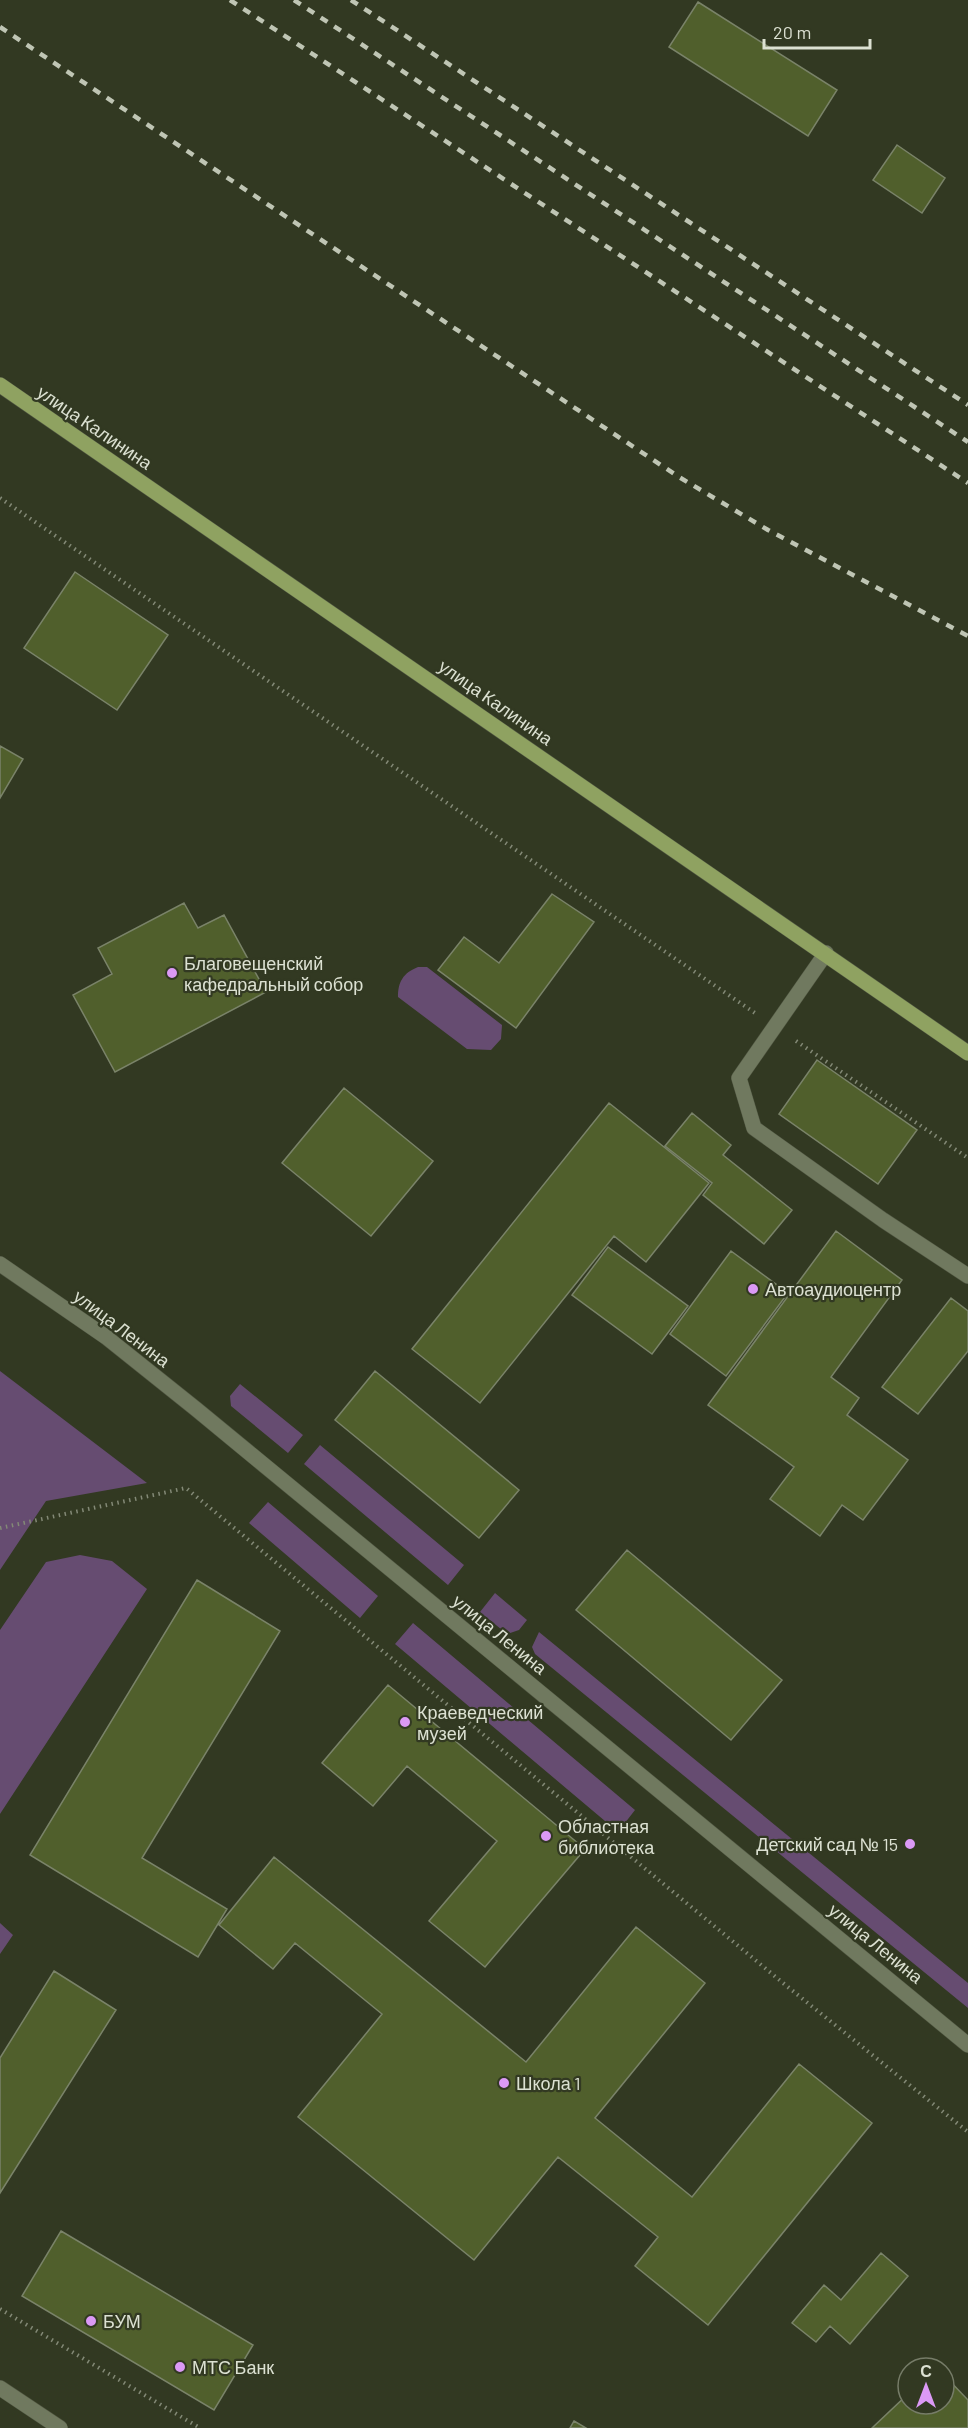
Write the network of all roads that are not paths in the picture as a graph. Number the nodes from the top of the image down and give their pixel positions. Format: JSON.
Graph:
{"nodes":[{"id":1,"x":0,"y":385,"type":"edge"},
{"id":2,"x":826,"y":953,"type":"junction"},
{"id":3,"x":968,"y":1053,"type":"edge"},
{"id":4,"x":0,"y":1264,"type":"edge"},
{"id":5,"x":968,"y":1276,"type":"edge"},
{"id":6,"x":968,"y":2045,"type":"edge"},
{"id":7,"x":0,"y":2388,"type":"edge"},
{"id":8,"x":60,"y":2428,"type":"edge"}],
"edges":[{"from":1,"to":2,"type":"main road","name":"улица Калинина"},
{"from":2,"to":3,"type":"main road","name":"улица Калинина"},
{"from":2,"to":5,"type":"street"},
{"from":4,"to":6,"type":"street","name":"улица Ленина"},
{"from":7,"to":8,"type":"street"}]}
